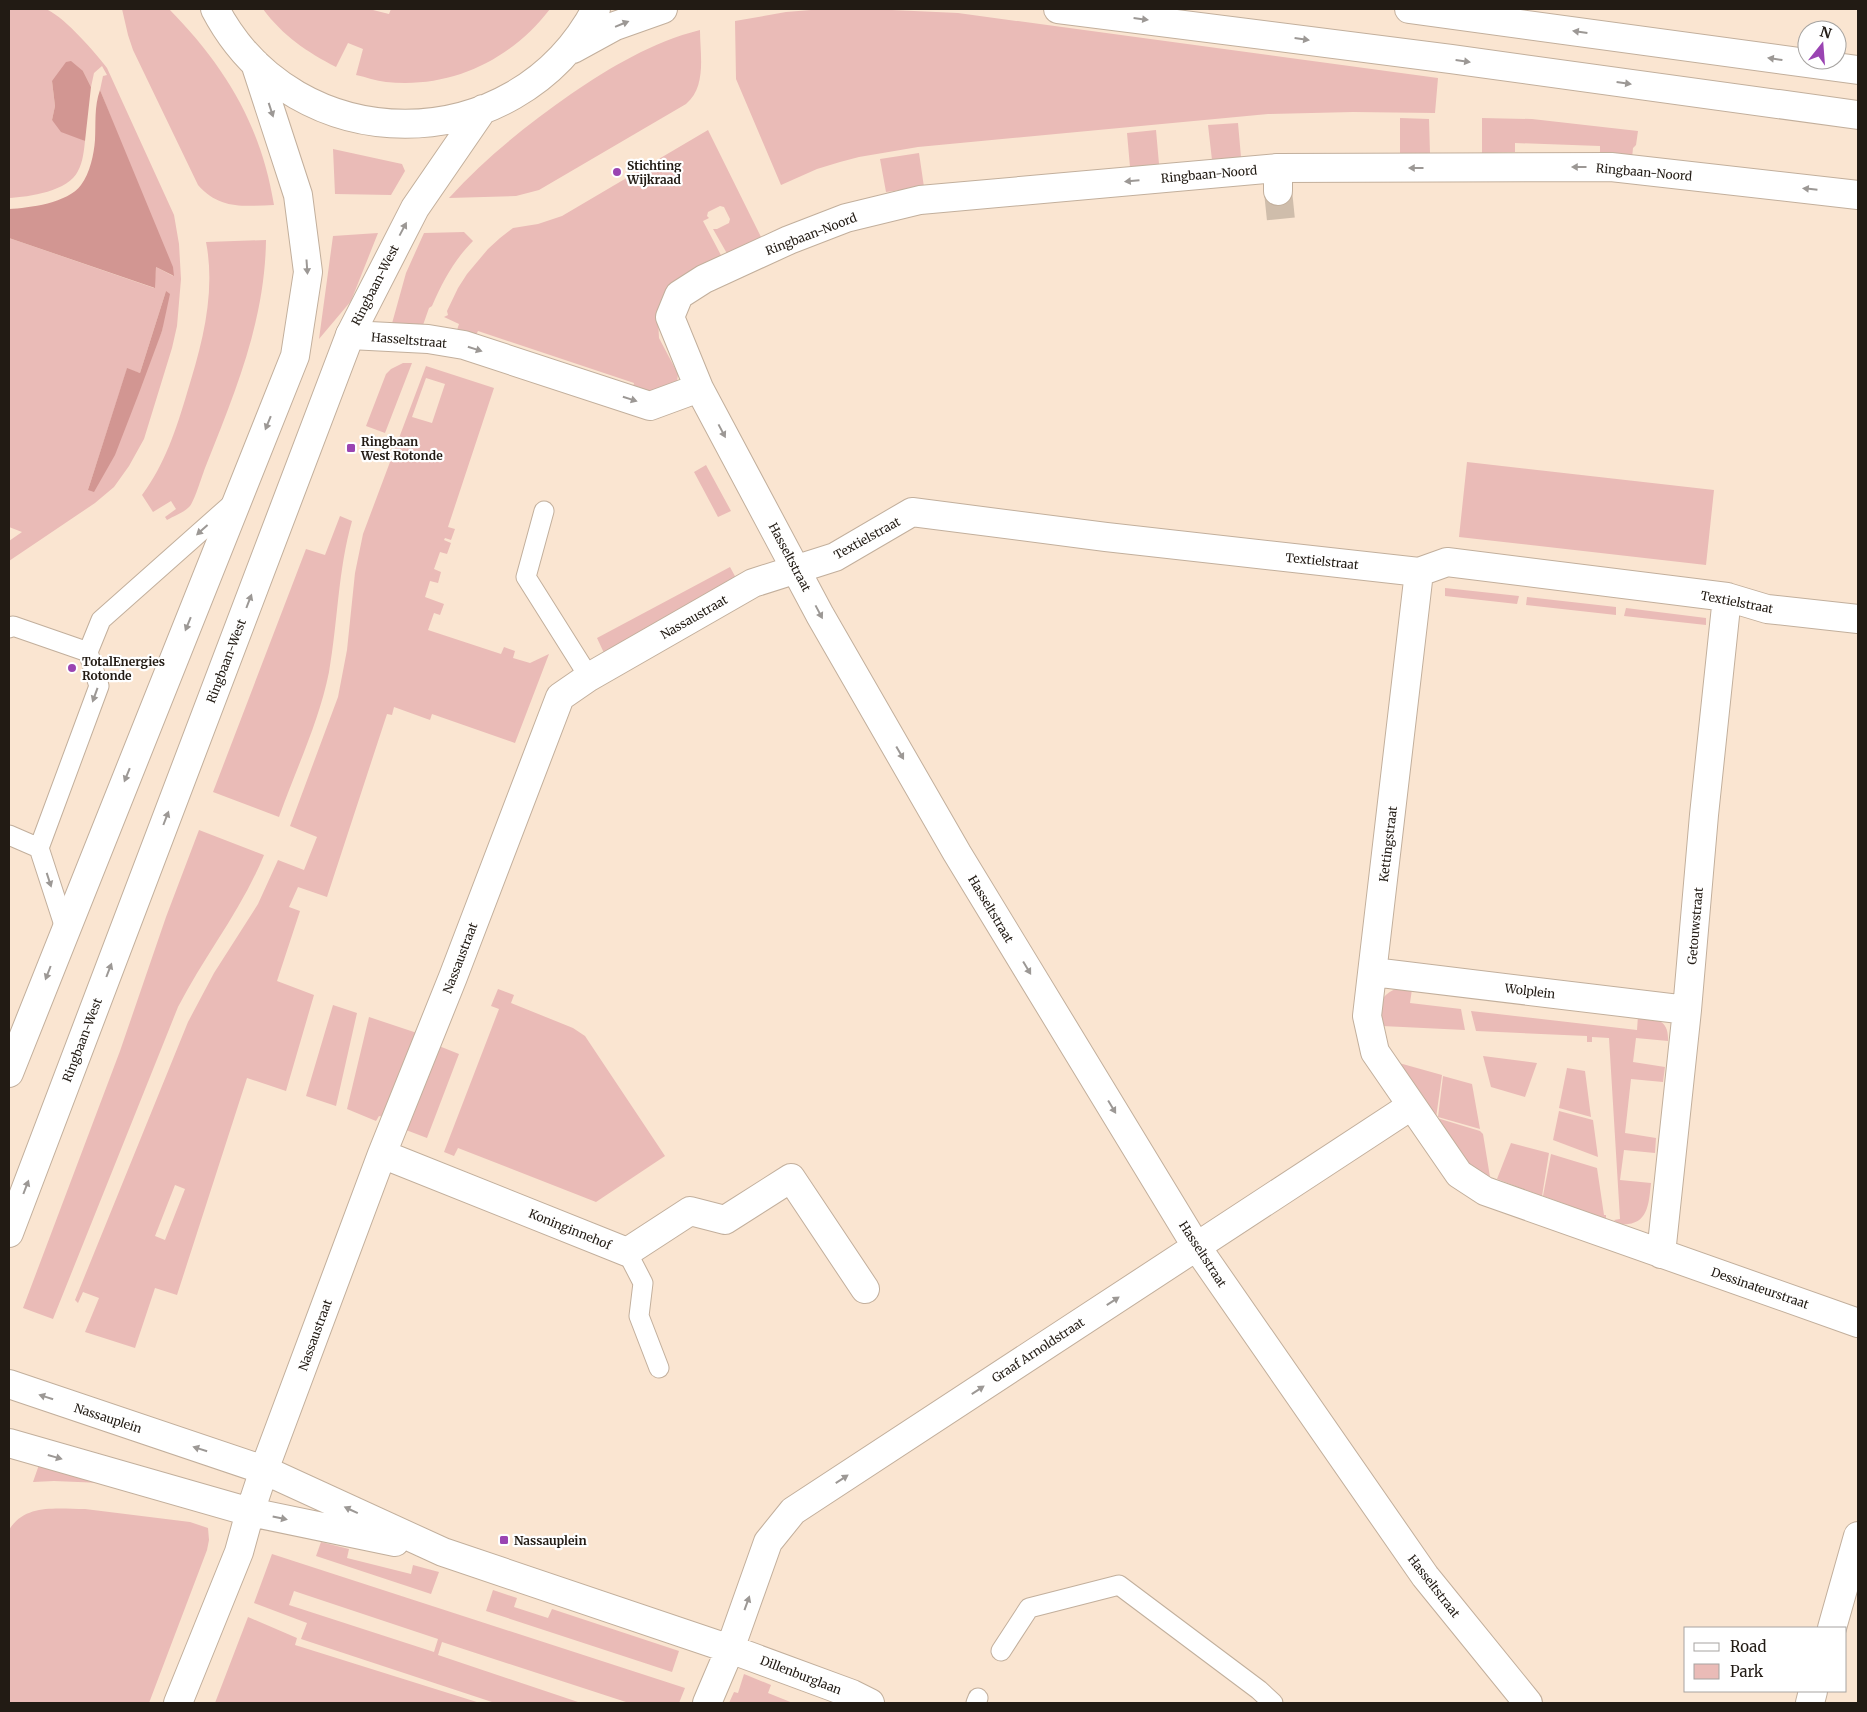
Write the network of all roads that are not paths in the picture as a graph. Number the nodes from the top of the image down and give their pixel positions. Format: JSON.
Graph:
{"nodes":[{"id":1,"x":215,"y":9,"type":"edge"},
{"id":2,"x":596,"y":9,"type":"edge"},
{"id":3,"x":663,"y":9,"type":"edge"},
{"id":4,"x":1058,"y":9,"type":"edge"},
{"id":5,"x":1409,"y":9,"type":"edge"},
{"id":6,"x":563,"y":55,"type":"junction"},
{"id":7,"x":255,"y":63,"type":"junction"},
{"id":8,"x":1858,"y":70,"type":"edge"},
{"id":9,"x":483,"y":109,"type":"junction"},
{"id":10,"x":1858,"y":116,"type":"edge"},
{"id":11,"x":1858,"y":195,"type":"edge"},
{"id":12,"x":350,"y":335,"type":"junction"},
{"id":13,"x":699,"y":388,"type":"junction"},
{"id":14,"x":238,"y":497,"type":"junction"},
{"id":15,"x":544,"y":511,"type":"dead end"},
{"id":16,"x":796,"y":569,"type":"junction"},
{"id":17,"x":1418,"y":572,"type":"junction"},
{"id":18,"x":1726,"y":597,"type":"junction"},
{"id":19,"x":1858,"y":619,"type":"edge"},
{"id":20,"x":9,"y":628,"type":"edge"},
{"id":21,"x":88,"y":652,"type":"junction"},
{"id":22,"x":589,"y":677,"type":"junction"},
{"id":23,"x":9,"y":835,"type":"edge"},
{"id":24,"x":39,"y":848,"type":"junction"},
{"id":25,"x":65,"y":928,"type":"junction"},
{"id":26,"x":1373,"y":972,"type":"junction"},
{"id":27,"x":1688,"y":1010,"type":"junction"},
{"id":28,"x":9,"y":1072,"type":"edge"},
{"id":29,"x":1411,"y":1106,"type":"junction"},
{"id":30,"x":382,"y":1154,"type":"junction"},
{"id":31,"x":9,"y":1233,"type":"edge"},
{"id":32,"x":1196,"y":1246,"type":"junction"},
{"id":33,"x":627,"y":1252,"type":"junction"},
{"id":34,"x":1661,"y":1254,"type":"junction"},
{"id":35,"x":865,"y":1289,"type":"dead end"},
{"id":36,"x":1858,"y":1323,"type":"edge"},
{"id":37,"x":659,"y":1368,"type":"dead end"},
{"id":38,"x":9,"y":1384,"type":"edge"},
{"id":39,"x":9,"y":1443,"type":"edge"},
{"id":40,"x":264,"y":1470,"type":"junction"},
{"id":41,"x":250,"y":1512,"type":"junction"},
{"id":42,"x":1858,"y":1536,"type":"edge"},
{"id":43,"x":442,"y":1552,"type":"junction"},
{"id":44,"x":1832,"y":1627,"type":"edge"},
{"id":45,"x":730,"y":1649,"type":"junction"},
{"id":46,"x":1001,"y":1651,"type":"dead end"},
{"id":47,"x":178,"y":1703,"type":"edge"},
{"id":48,"x":707,"y":1703,"type":"edge"},
{"id":49,"x":870,"y":1703,"type":"edge"},
{"id":50,"x":1273,"y":1703,"type":"edge"},
{"id":51,"x":1528,"y":1703,"type":"edge"}],
"edges":[{"from":1,"to":7,"type":"street"},
{"from":2,"to":6,"type":"street"},
{"from":6,"to":3,"type":"street","one_way":true},
{"from":4,"to":10,"type":"street","one_way":true},
{"from":8,"to":5,"type":"street","one_way":true},
{"from":6,"to":9,"type":"street"},
{"from":7,"to":9,"type":"street"},
{"from":7,"to":14,"type":"street","one_way":true},
{"from":12,"to":9,"type":"street","name":"Ringbaan-West","one_way":true},
{"from":11,"to":13,"type":"street","name":"Ringbaan-Noord","one_way":true},
{"from":12,"to":13,"type":"street","name":"Hasseltstraat","one_way":true},
{"from":31,"to":12,"type":"street","name":"Ringbaan-West","one_way":true},
{"from":13,"to":16,"type":"street","name":"Hasseltstraat","one_way":true},
{"from":14,"to":21,"type":"lane","one_way":true},
{"from":14,"to":25,"type":"street","one_way":true},
{"from":15,"to":22,"type":"lane"},
{"from":16,"to":17,"type":"street","name":"Textielstraat"},
{"from":16,"to":22,"type":"street","name":"Nassaustraat"},
{"from":16,"to":32,"type":"street","name":"Hasseltstraat","one_way":true},
{"from":17,"to":18,"type":"street","name":"Textielstraat"},
{"from":17,"to":26,"type":"street","name":"Kettingstraat"},
{"from":18,"to":19,"type":"street","name":"Textielstraat"},
{"from":18,"to":27,"type":"street","name":"Getouwstraat"},
{"from":20,"to":21,"type":"lane"},
{"from":21,"to":24,"type":"lane","one_way":true},
{"from":22,"to":30,"type":"street","name":"Nassaustraat"},
{"from":23,"to":24,"type":"lane"},
{"from":24,"to":25,"type":"lane","one_way":true},
{"from":25,"to":28,"type":"street","one_way":true},
{"from":26,"to":27,"type":"street","name":"Wolplein"},
{"from":26,"to":29,"type":"street","name":"Kettingstraat"},
{"from":27,"to":34,"type":"street","name":"Getouwstraat"},
{"from":29,"to":32,"type":"street","name":"Graaf Arnoldstraat"},
{"from":29,"to":34,"type":"street"},
{"from":30,"to":33,"type":"street","name":"Koninginnehof"},
{"from":30,"to":40,"type":"street","name":"Nassaustraat"},
{"from":45,"to":32,"type":"street","name":"Graaf Arnoldstraat","one_way":true},
{"from":32,"to":51,"type":"street","name":"Hasseltstraat"},
{"from":33,"to":35,"type":"street","name":"Koninginnehof"},
{"from":33,"to":37,"type":"lane"},
{"from":34,"to":36,"type":"street","name":"Dessinateurstraat"},
{"from":40,"to":38,"type":"street","name":"Nassauplein","one_way":true},
{"from":39,"to":41,"type":"street","name":"Nassauplein","one_way":true},
{"from":40,"to":41,"type":"street"},
{"from":43,"to":40,"type":"street","name":"Nassauplein","one_way":true},
{"from":41,"to":43,"type":"street","name":"Nassauplein","one_way":true},
{"from":41,"to":47,"type":"street"},
{"from":42,"to":44,"type":"street"},
{"from":43,"to":45,"type":"street","name":"Nassauplein"},
{"from":45,"to":48,"type":"street"},
{"from":45,"to":49,"type":"street","name":"Dillenburglaan"},
{"from":46,"to":50,"type":"lane"}]}
